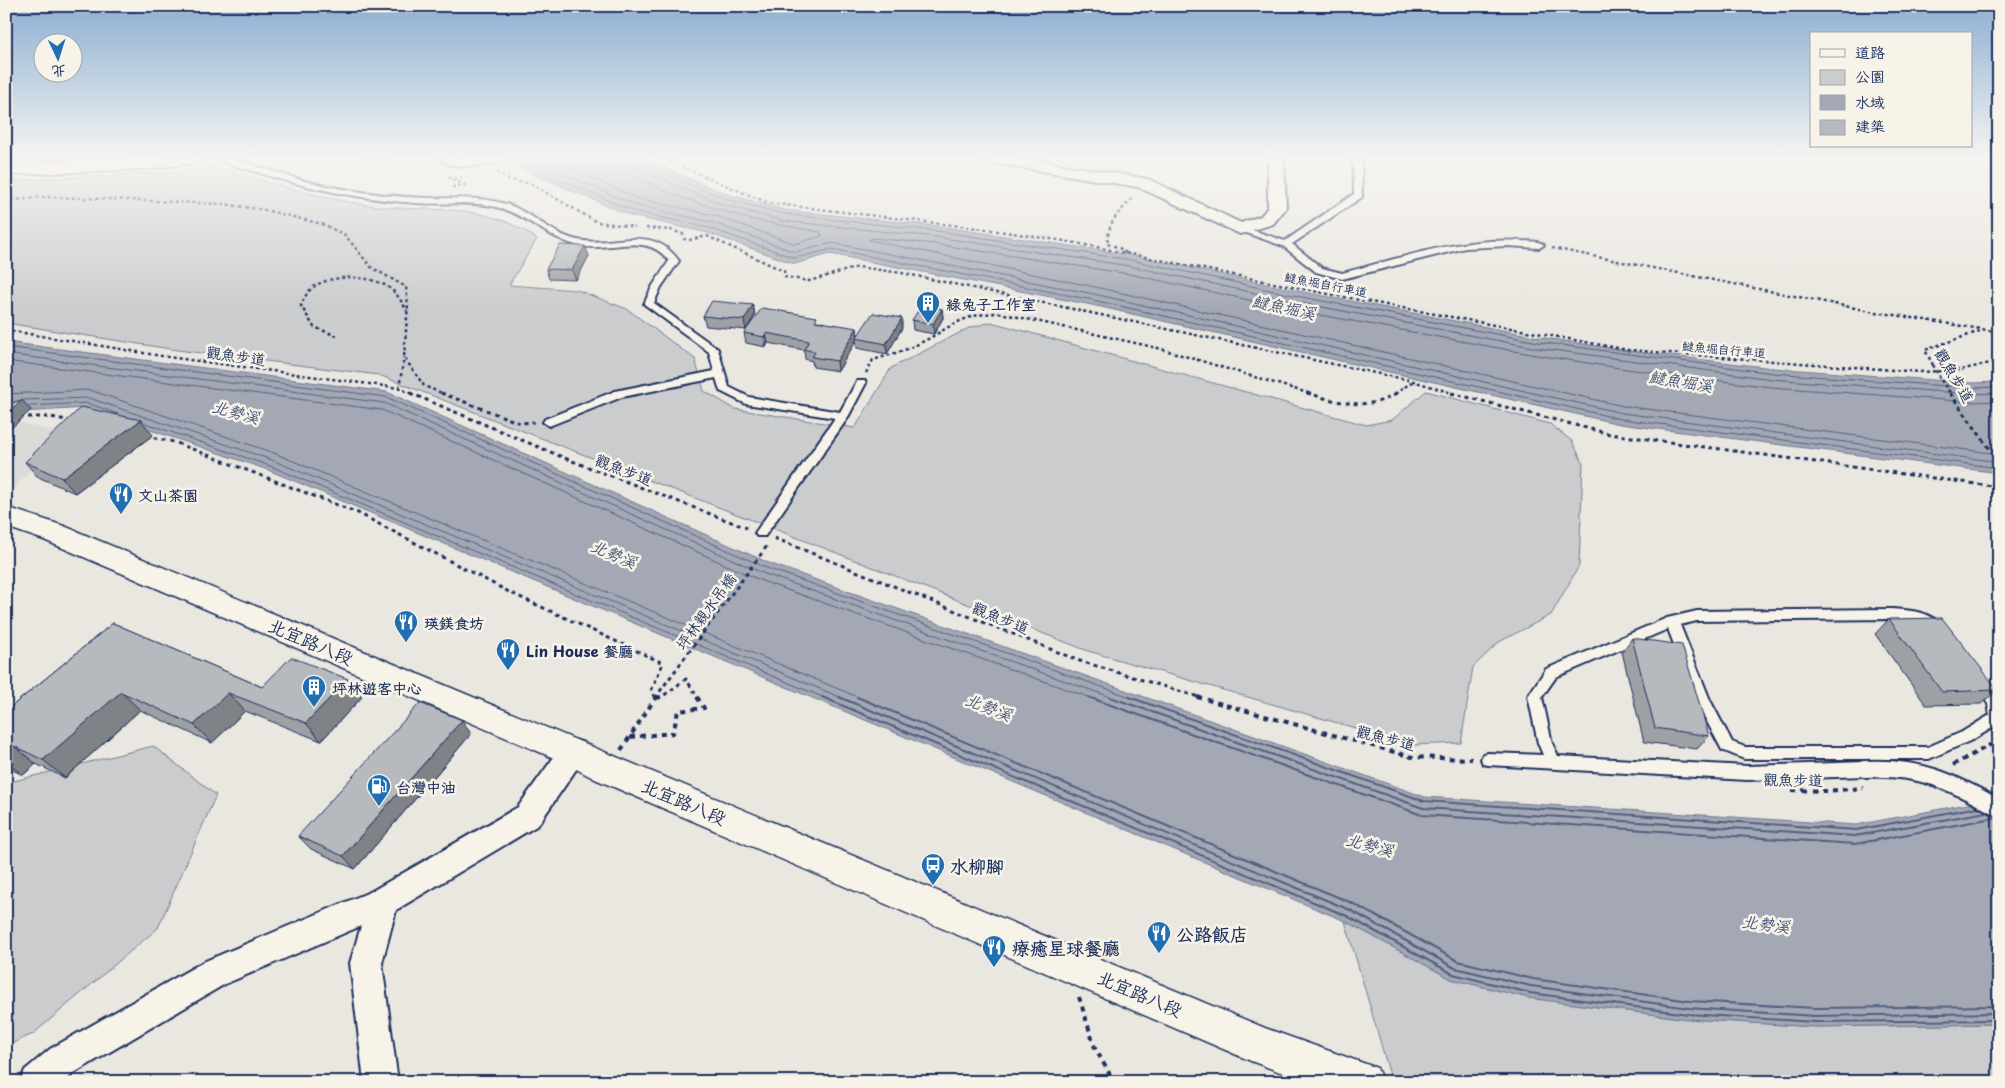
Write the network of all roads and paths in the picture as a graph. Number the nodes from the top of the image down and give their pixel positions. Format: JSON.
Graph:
{"nodes":[{"id":1,"x":249,"y":208,"type":"edge"},
{"id":2,"x":504,"y":208,"type":"edge"},
{"id":3,"x":569,"y":208,"type":"edge"},
{"id":4,"x":808,"y":208,"type":"edge"},
{"id":5,"x":1122,"y":208,"type":"edge"},
{"id":6,"x":1195,"y":208,"type":"edge"},
{"id":7,"x":1276,"y":208,"type":"edge"},
{"id":8,"x":1340,"y":208,"type":"edge"},
{"id":9,"x":1240,"y":229,"type":"junction"},
{"id":10,"x":1286,"y":244,"type":"junction"},
{"id":11,"x":1539,"y":245,"type":"joint"},
{"id":12,"x":1126,"y":253,"type":"junction"},
{"id":13,"x":407,"y":312,"type":"junction"},
{"id":14,"x":1984,"y":329,"type":"junction"},
{"id":15,"x":6,"y":330,"type":"edge"},
{"id":16,"x":1999,"y":332,"type":"edge"},
{"id":17,"x":337,"y":336,"type":"dead end"},
{"id":18,"x":404,"y":357,"type":"junction"},
{"id":19,"x":1999,"y":360,"type":"edge"},
{"id":20,"x":721,"y":373,"type":"junction"},
{"id":21,"x":1413,"y":381,"type":"junction"},
{"id":22,"x":861,"y":383,"type":"joint"},
{"id":23,"x":399,"y":388,"type":"junction"},
{"id":24,"x":843,"y":416,"type":"junction"},
{"id":25,"x":12,"y":418,"type":"edge"},
{"id":26,"x":549,"y":422,"type":"joint"},
{"id":27,"x":79,"y":423,"type":"edge"},
{"id":28,"x":136,"y":434,"type":"edge"},
{"id":29,"x":1999,"y":462,"type":"edge"},
{"id":30,"x":1999,"y":487,"type":"edge"},
{"id":31,"x":6,"y":517,"type":"edge"},
{"id":32,"x":761,"y":533,"type":"junction"},
{"id":33,"x":773,"y":537,"type":"junction"},
{"id":34,"x":1672,"y":622,"type":"junction"},
{"id":35,"x":1944,"y":637,"type":"edge"},
{"id":36,"x":1974,"y":675,"type":"edge"},
{"id":37,"x":655,"y":698,"type":"junction"},
{"id":38,"x":630,"y":738,"type":"junction"},
{"id":39,"x":1999,"y":740,"type":"edge"},
{"id":40,"x":574,"y":752,"type":"junction"},
{"id":41,"x":1488,"y":760,"type":"joint"},
{"id":42,"x":1553,"y":763,"type":"junction"},
{"id":43,"x":1951,"y":766,"type":"dead end"},
{"id":44,"x":608,"y":769,"type":"junction"},
{"id":45,"x":1872,"y":788,"type":"dead end"},
{"id":46,"x":1786,"y":790,"type":"dead end"},
{"id":47,"x":1999,"y":808,"type":"edge"},
{"id":48,"x":383,"y":901,"type":"junction"},
{"id":49,"x":1069,"y":963,"type":"junction"},
{"id":50,"x":37,"y":1082,"type":"edge"},
{"id":51,"x":381,"y":1082,"type":"edge"},
{"id":52,"x":1114,"y":1082,"type":"edge"},
{"id":53,"x":1362,"y":1082,"type":"edge"}],
"edges":[{"from":1,"to":13,"type":"path"},
{"from":2,"to":20,"type":"lane"},
{"from":3,"to":21,"type":"path"},
{"from":4,"to":12,"type":"path","name":"𩻸魚堀自行車道"},
{"from":5,"to":12,"type":"path"},
{"from":6,"to":9,"type":"street"},
{"from":7,"to":9,"type":"street"},
{"from":8,"to":10,"type":"lane"},
{"from":9,"to":10,"type":"lane"},
{"from":10,"to":11,"type":"lane"},
{"from":11,"to":14,"type":"path"},
{"from":12,"to":19,"type":"path","name":"𩻸魚堀自行車道"},
{"from":13,"to":17,"type":"path"},
{"from":13,"to":18,"type":"path"},
{"from":14,"to":16,"type":"path"},
{"from":14,"to":29,"type":"path","name":"觀魚步道","bridge":true},
{"from":15,"to":23,"type":"path","name":"觀魚步道"},
{"from":18,"to":23,"type":"path"},
{"from":18,"to":26,"type":"path"},
{"from":20,"to":24,"type":"lane"},
{"from":20,"to":26,"type":"lane"},
{"from":21,"to":22,"type":"path"},
{"from":21,"to":30,"type":"path"},
{"from":22,"to":24,"type":"lane"},
{"from":23,"to":32,"type":"path","name":"觀魚步道"},
{"from":24,"to":32,"type":"lane"},
{"from":25,"to":27,"type":"path"},
{"from":28,"to":37,"type":"path"},
{"from":31,"to":40,"type":"main road","name":"北宜路八段"},
{"from":32,"to":33,"type":"path","name":"觀魚步道"},
{"from":33,"to":37,"type":"path","name":"坪林親水吊橋"},
{"from":33,"to":41,"type":"path","name":"觀魚步道"},
{"from":34,"to":35,"type":"lane"},
{"from":34,"to":36,"type":"lane"},
{"from":34,"to":42,"type":"lane"},
{"from":37,"to":38,"type":"path","name":"坪林親水吊橋"},
{"from":37,"to":38,"type":"path"},
{"from":38,"to":44,"type":"path","name":"坪林親水吊橋"},
{"from":39,"to":43,"type":"path"},
{"from":40,"to":44,"type":"main road","name":"北宜路八段"},
{"from":40,"to":48,"type":"street"},
{"from":41,"to":42,"type":"lane"},
{"from":42,"to":47,"type":"lane","bridge":true},
{"from":44,"to":49,"type":"main road","name":"北宜路八段"},
{"from":45,"to":46,"type":"path","name":"觀魚步道"},
{"from":48,"to":50,"type":"street"},
{"from":48,"to":51,"type":"street"},
{"from":49,"to":52,"type":"path"},
{"from":49,"to":53,"type":"main road","name":"北宜路八段"}]}
